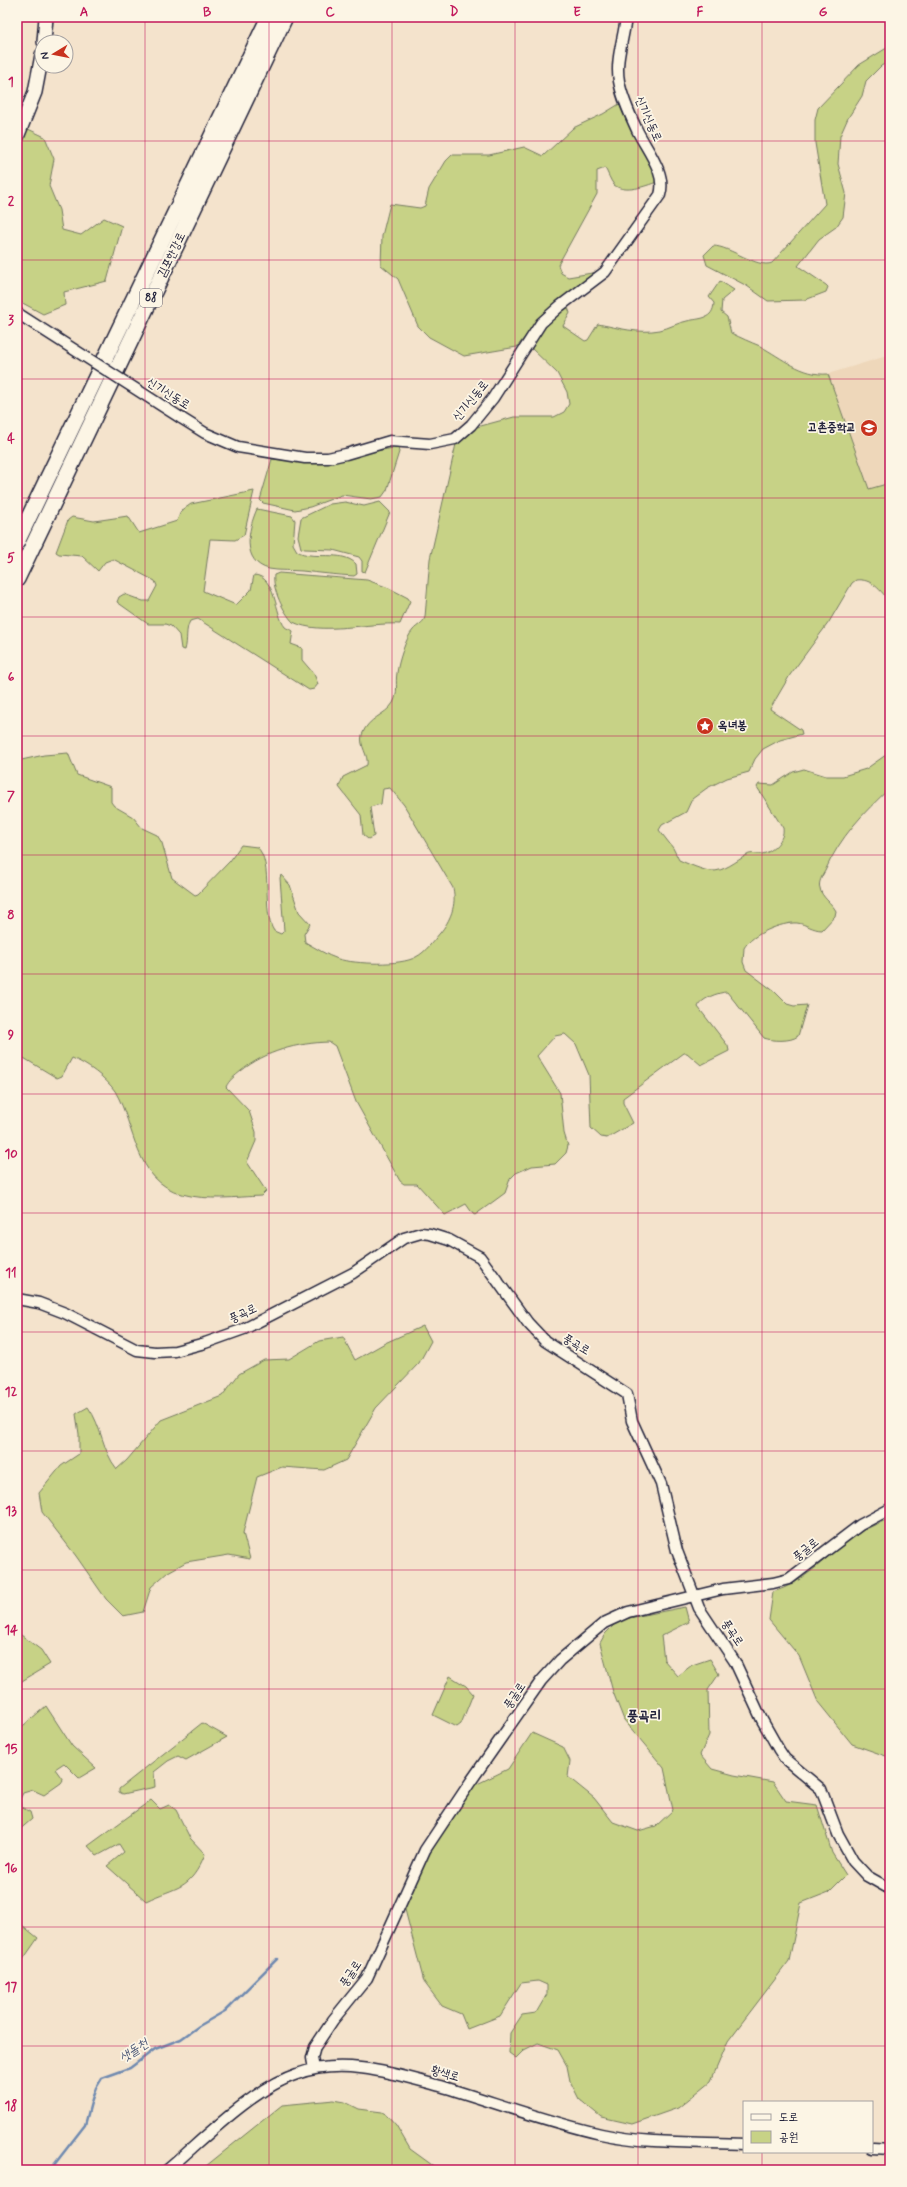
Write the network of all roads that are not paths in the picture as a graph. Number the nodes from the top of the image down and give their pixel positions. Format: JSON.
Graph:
{"nodes":[{"id":1,"x":46,"y":17,"type":"edge"},
{"id":2,"x":269,"y":17,"type":"edge"},
{"id":3,"x":285,"y":17,"type":"edge"},
{"id":4,"x":626,"y":17,"type":"edge"},
{"id":5,"x":45,"y":34,"type":"edge"},
{"id":6,"x":38,"y":74,"type":"edge"},
{"id":7,"x":17,"y":136,"type":"edge"},
{"id":8,"x":17,"y":313,"type":"edge"},
{"id":9,"x":17,"y":542,"type":"edge"},
{"id":10,"x":17,"y":579,"type":"edge"},
{"id":11,"x":17,"y":1298,"type":"edge"},
{"id":12,"x":890,"y":1509,"type":"edge"},
{"id":13,"x":694,"y":1596,"type":"junction"},
{"id":14,"x":890,"y":1889,"type":"edge"},
{"id":15,"x":314,"y":2069,"type":"junction"},
{"id":16,"x":743,"y":2144,"type":"edge"},
{"id":17,"x":873,"y":2148,"type":"edge"},
{"id":18,"x":890,"y":2149,"type":"edge"},
{"id":19,"x":167,"y":2170,"type":"edge"}],
"edges":[{"from":1,"to":5,"type":"main road"},
{"from":2,"to":9,"type":"highway","name":"김포한강로","number":"88"},
{"from":3,"to":10,"type":"highway","name":"김포한강로","number":"88"},
{"from":4,"to":8,"type":"street","name":"신기신동로","bridge":true},
{"from":6,"to":7,"type":"main road"},
{"from":11,"to":13,"type":"street","name":"풍곡로"},
{"from":12,"to":13,"type":"street","name":"풍굴로"},
{"from":13,"to":14,"type":"street","name":"풍곡로"},
{"from":13,"to":15,"type":"street","name":"풍굴로"},
{"from":15,"to":16,"type":"street","name":"황색로"},
{"from":15,"to":19,"type":"street","name":"황색로"},
{"from":17,"to":18,"type":"street"}]}
